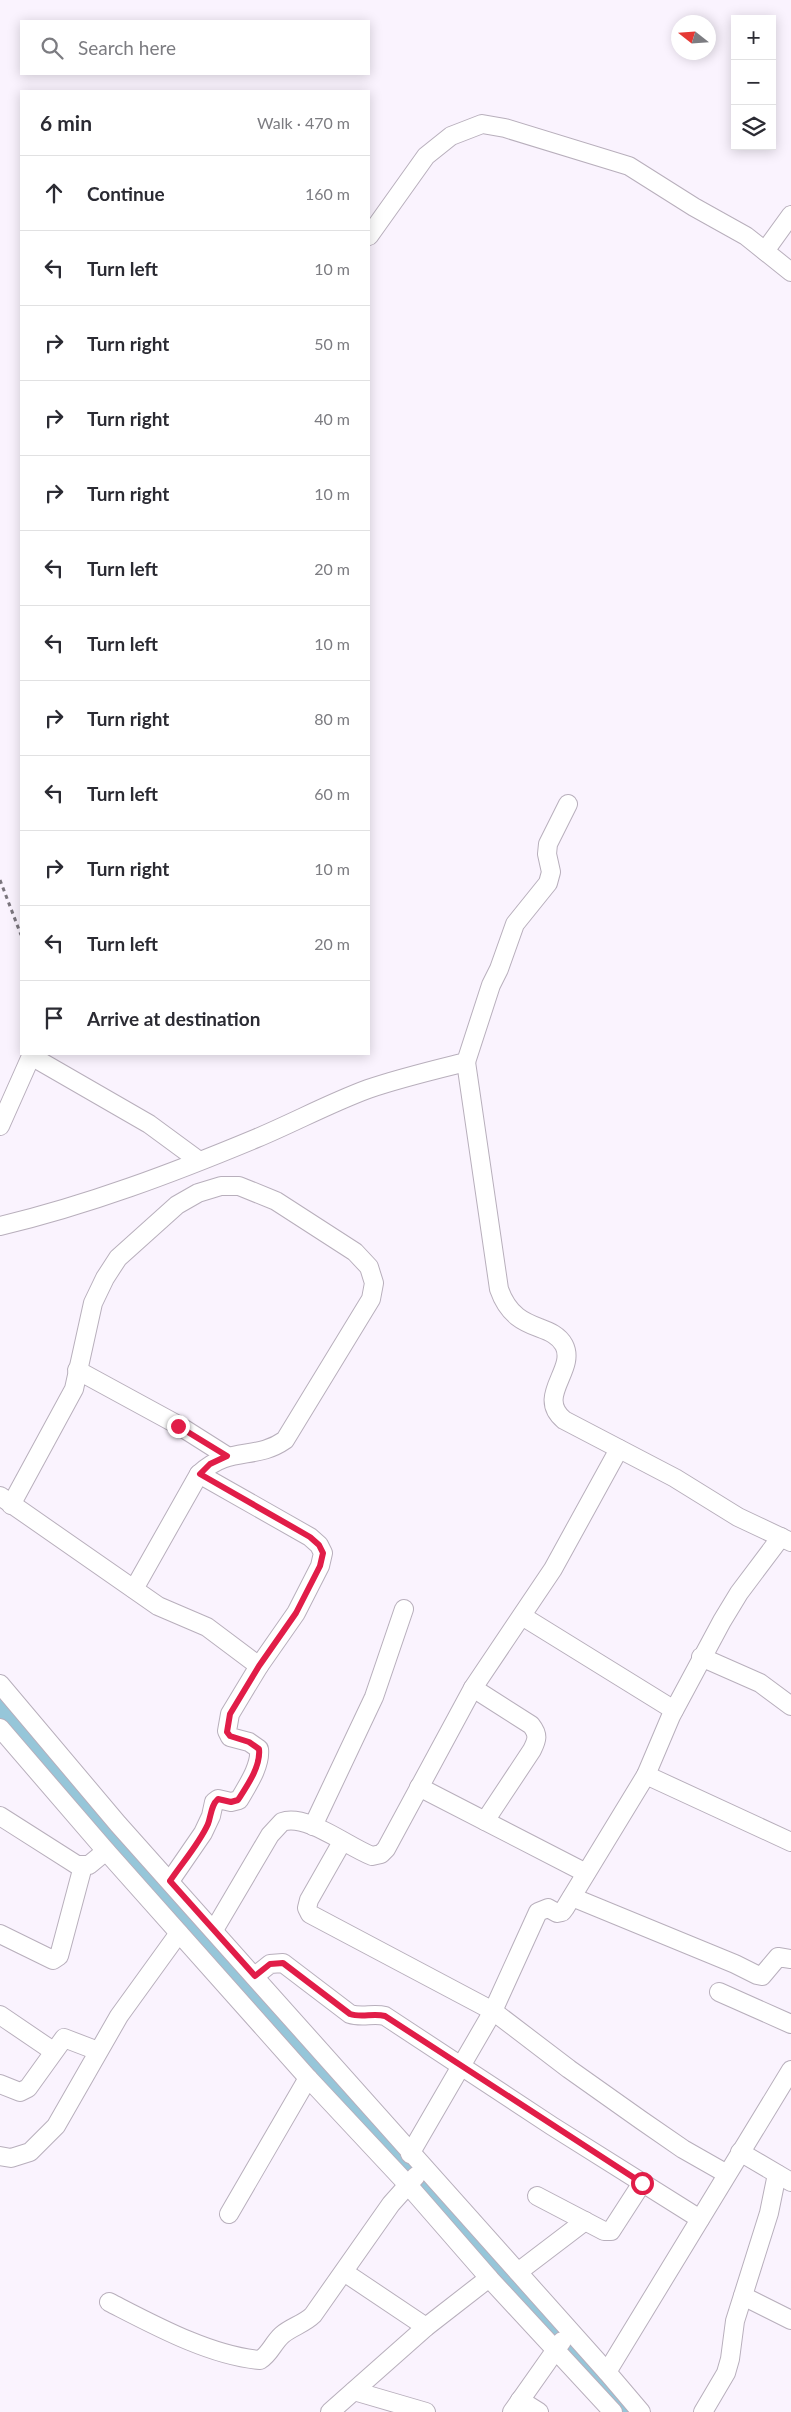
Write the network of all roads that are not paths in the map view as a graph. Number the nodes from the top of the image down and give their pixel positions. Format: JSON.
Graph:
{"nodes":[{"id":1,"x":791,"y":215,"type":"edge"},
{"id":2,"x":370,"y":235,"type":"edge"},
{"id":3,"x":765,"y":251,"type":"junction"},
{"id":4,"x":791,"y":272,"type":"edge"},
{"id":5,"x":568,"y":804,"type":"dead end"},
{"id":6,"x":32,"y":1055,"type":"edge"},
{"id":7,"x":466,"y":1062,"type":"junction"},
{"id":8,"x":0,"y":1126,"type":"edge"},
{"id":9,"x":198,"y":1160,"type":"junction"},
{"id":10,"x":0,"y":1226,"type":"edge"},
{"id":11,"x":78,"y":1370,"type":"junction"},
{"id":12,"x":619,"y":1449,"type":"junction"},
{"id":13,"x":227,"y":1456,"type":"junction"},
{"id":14,"x":200,"y":1474,"type":"junction"},
{"id":15,"x":5,"y":1500,"type":"edge"},
{"id":16,"x":786,"y":1540,"type":"edge"},
{"id":17,"x":134,"y":1589,"type":"junction"},
{"id":18,"x":404,"y":1609,"type":"dead end"},
{"id":19,"x":522,"y":1616,"type":"junction"},
{"id":20,"x":701,"y":1657,"type":"junction"},
{"id":21,"x":259,"y":1666,"type":"junction"},
{"id":22,"x":0,"y":1684,"type":"edge"},
{"id":23,"x":473,"y":1688,"type":"junction"},
{"id":24,"x":791,"y":1706,"type":"edge"},
{"id":25,"x":674,"y":1710,"type":"junction"},
{"id":26,"x":0,"y":1728,"type":"edge"},
{"id":27,"x":646,"y":1774,"type":"junction"},
{"id":28,"x":419,"y":1787,"type":"junction"},
{"id":29,"x":0,"y":1816,"type":"edge"},
{"id":30,"x":485,"y":1821,"type":"junction"},
{"id":31,"x":313,"y":1826,"type":"junction"},
{"id":32,"x":342,"y":1842,"type":"junction"},
{"id":33,"x":791,"y":1842,"type":"edge"},
{"id":34,"x":106,"y":1851,"type":"junction"},
{"id":35,"x":83,"y":1866,"type":"junction"},
{"id":36,"x":586,"y":1873,"type":"junction"},
{"id":37,"x":170,"y":1881,"type":"junction"},
{"id":38,"x":572,"y":1897,"type":"junction"},
{"id":39,"x":214,"y":1930,"type":"junction"},
{"id":40,"x":179,"y":1933,"type":"junction"},
{"id":41,"x":0,"y":1934,"type":"edge"},
{"id":42,"x":791,"y":1959,"type":"edge"},
{"id":43,"x":255,"y":1976,"type":"junction"},
{"id":44,"x":719,"y":1992,"type":"dead end"},
{"id":45,"x":493,"y":2011,"type":"junction"},
{"id":46,"x":0,"y":2015,"type":"edge"},
{"id":47,"x":791,"y":2024,"type":"edge"},
{"id":48,"x":54,"y":2051,"type":"junction"},
{"id":49,"x":98,"y":2051,"type":"junction"},
{"id":50,"x":461,"y":2067,"type":"junction"},
{"id":51,"x":791,"y":2070,"type":"edge"},
{"id":52,"x":308,"y":2078,"type":"junction"},
{"id":53,"x":0,"y":2084,"type":"edge"},
{"id":54,"x":740,"y":2152,"type":"junction"},
{"id":55,"x":410,"y":2154,"type":"junction"},
{"id":56,"x":0,"y":2156,"type":"edge"},
{"id":57,"x":727,"y":2174,"type":"junction"},
{"id":58,"x":416,"y":2176,"type":"junction"},
{"id":59,"x":784,"y":2178,"type":"edge"},
{"id":60,"x":642,"y":2183,"type":"junction"},
{"id":61,"x":536,"y":2196,"type":"dead end"},
{"id":62,"x":229,"y":2214,"type":"dead end"},
{"id":63,"x":700,"y":2219,"type":"junction"},
{"id":64,"x":585,"y":2221,"type":"junction"},
{"id":65,"x":344,"y":2272,"type":"junction"},
{"id":66,"x":518,"y":2272,"type":"junction"},
{"id":67,"x":489,"y":2278,"type":"junction"},
{"id":68,"x":743,"y":2296,"type":"junction"},
{"id":69,"x":109,"y":2302,"type":"dead end"},
{"id":70,"x":791,"y":2320,"type":"edge"},
{"id":71,"x":426,"y":2327,"type":"junction"},
{"id":72,"x":563,"y":2340,"type":"junction"},
{"id":73,"x":606,"y":2372,"type":"junction"},
{"id":74,"x":354,"y":2391,"type":"junction"},
{"id":75,"x":516,"y":2406,"type":"edge"},
{"id":76,"x":330,"y":2412,"type":"edge"},
{"id":77,"x":426,"y":2412,"type":"edge"},
{"id":78,"x":539,"y":2412,"type":"edge"},
{"id":79,"x":612,"y":2412,"type":"edge"},
{"id":80,"x":641,"y":2412,"type":"edge"},
{"id":81,"x":703,"y":2412,"type":"edge"}],
"edges":[{"from":1,"to":3,"type":"street"},
{"from":2,"to":3,"type":"street"},
{"from":3,"to":4,"type":"street"},
{"from":5,"to":7,"type":"street"},
{"from":6,"to":8,"type":"street"},
{"from":6,"to":9,"type":"street"},
{"from":7,"to":9,"type":"street"},
{"from":7,"to":12,"type":"street"},
{"from":9,"to":10,"type":"street"},
{"from":11,"to":13,"type":"street"},
{"from":11,"to":13,"type":"street"},
{"from":11,"to":15,"type":"street"},
{"from":12,"to":16,"type":"street"},
{"from":12,"to":19,"type":"street"},
{"from":13,"to":14,"type":"street"},
{"from":14,"to":17,"type":"street"},
{"from":14,"to":21,"type":"street"},
{"from":15,"to":17,"type":"street"},
{"from":16,"to":20,"type":"street"},
{"from":17,"to":21,"type":"street"},
{"from":18,"to":31,"type":"street"},
{"from":19,"to":23,"type":"street"},
{"from":19,"to":25,"type":"street"},
{"from":20,"to":24,"type":"street"},
{"from":20,"to":25,"type":"street"},
{"from":21,"to":37,"type":"street"},
{"from":22,"to":37,"type":"street"},
{"from":23,"to":28,"type":"street"},
{"from":23,"to":30,"type":"street"},
{"from":25,"to":27,"type":"street"},
{"from":26,"to":34,"type":"street"},
{"from":27,"to":33,"type":"street"},
{"from":27,"to":36,"type":"street"},
{"from":28,"to":30,"type":"street"},
{"from":28,"to":32,"type":"street"},
{"from":29,"to":35,"type":"street"},
{"from":30,"to":36,"type":"street"},
{"from":31,"to":32,"type":"street"},
{"from":31,"to":39,"type":"street"},
{"from":32,"to":45,"type":"street"},
{"from":34,"to":35,"type":"street"},
{"from":34,"to":40,"type":"street"},
{"from":35,"to":41,"type":"street"},
{"from":36,"to":38,"type":"street"},
{"from":37,"to":39,"type":"street"},
{"from":38,"to":42,"type":"street"},
{"from":38,"to":45,"type":"street"},
{"from":39,"to":43,"type":"street"},
{"from":40,"to":49,"type":"street"},
{"from":40,"to":52,"type":"street"},
{"from":43,"to":50,"type":"street"},
{"from":43,"to":55,"type":"street"},
{"from":44,"to":47,"type":"street"},
{"from":45,"to":50,"type":"street"},
{"from":45,"to":57,"type":"street"},
{"from":46,"to":48,"type":"street"},
{"from":48,"to":49,"type":"street"},
{"from":48,"to":53,"type":"street"},
{"from":49,"to":56,"type":"street"},
{"from":50,"to":55,"type":"street"},
{"from":50,"to":60,"type":"street"},
{"from":51,"to":54,"type":"street"},
{"from":52,"to":58,"type":"street"},
{"from":52,"to":62,"type":"street"},
{"from":54,"to":57,"type":"street"},
{"from":54,"to":59,"type":"street"},
{"from":55,"to":58,"type":"street"},
{"from":57,"to":63,"type":"street"},
{"from":58,"to":65,"type":"street"},
{"from":58,"to":66,"type":"street"},
{"from":58,"to":67,"type":"street"},
{"from":59,"to":68,"type":"street"},
{"from":60,"to":63,"type":"street"},
{"from":60,"to":64,"type":"street"},
{"from":61,"to":64,"type":"street"},
{"from":63,"to":73,"type":"street"},
{"from":64,"to":66,"type":"street"},
{"from":65,"to":69,"type":"street"},
{"from":65,"to":71,"type":"street"},
{"from":66,"to":72,"type":"street"},
{"from":67,"to":71,"type":"street"},
{"from":67,"to":72,"type":"street"},
{"from":68,"to":70,"type":"street"},
{"from":68,"to":81,"type":"street"},
{"from":71,"to":74,"type":"street"},
{"from":72,"to":73,"type":"street"},
{"from":72,"to":75,"type":"street"},
{"from":72,"to":79,"type":"street"},
{"from":73,"to":80,"type":"street"},
{"from":74,"to":76,"type":"street"},
{"from":74,"to":77,"type":"street"},
{"from":75,"to":78,"type":"street"}]}
